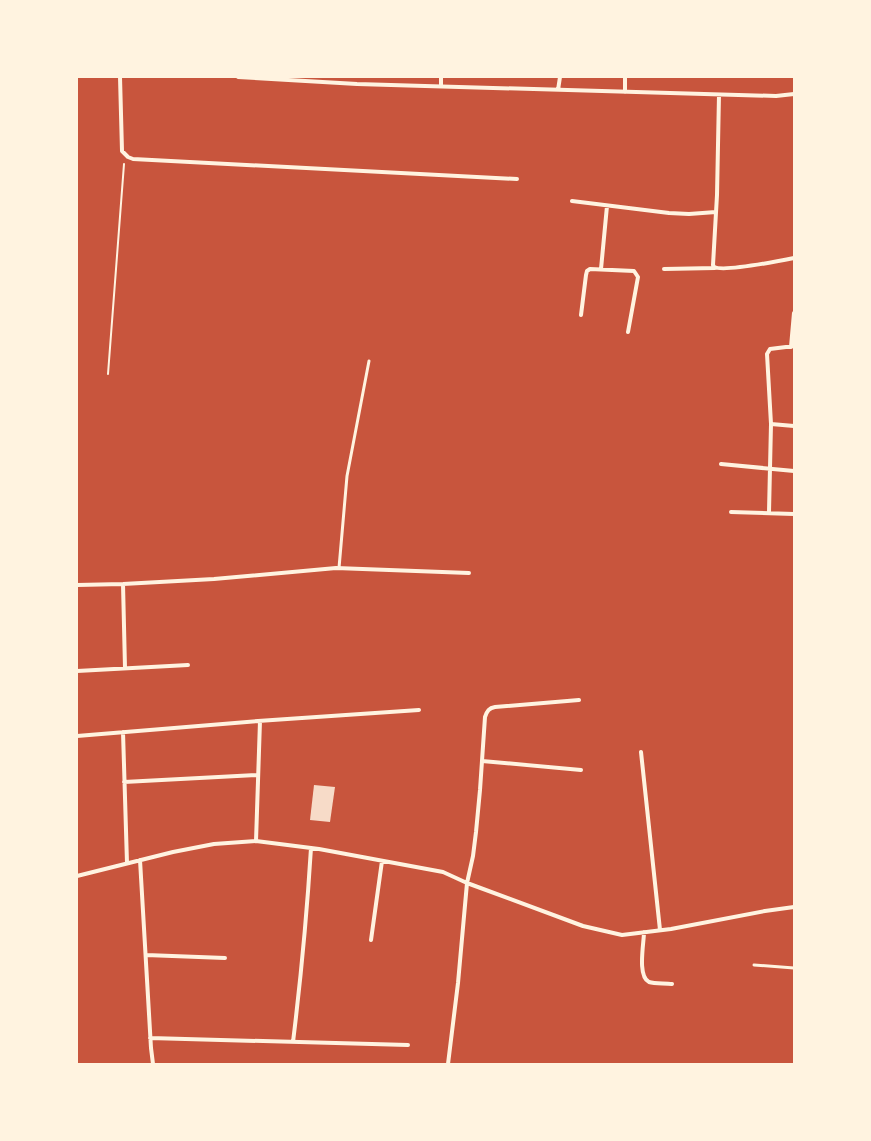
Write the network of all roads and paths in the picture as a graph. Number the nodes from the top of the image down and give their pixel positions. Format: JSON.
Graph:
{"nodes":[{"id":1,"x":120,"y":77,"type":"edge"},
{"id":2,"x":238,"y":77,"type":"edge"},
{"id":3,"x":441,"y":77,"type":"edge"},
{"id":4,"x":560,"y":77,"type":"edge"},
{"id":5,"x":625,"y":77,"type":"edge"},
{"id":6,"x":441,"y":86,"type":"junction"},
{"id":7,"x":558,"y":90,"type":"junction"},
{"id":8,"x":625,"y":92,"type":"junction"},
{"id":9,"x":794,"y":94,"type":"edge"},
{"id":10,"x":719,"y":95,"type":"junction"},
{"id":11,"x":124,"y":154,"type":"junction"},
{"id":12,"x":517,"y":179,"type":"dead end"},
{"id":13,"x":572,"y":202,"type":"dead end"},
{"id":14,"x":607,"y":206,"type":"junction"},
{"id":15,"x":716,"y":212,"type":"junction"},
{"id":16,"x":794,"y":258,"type":"edge"},
{"id":17,"x":716,"y":268,"type":"junction"},
{"id":18,"x":601,"y":269,"type":"junction"},
{"id":19,"x":664,"y":270,"type":"dead end"},
{"id":20,"x":794,"y":313,"type":"edge"},
{"id":21,"x":582,"y":315,"type":"dead end"},
{"id":22,"x":628,"y":332,"type":"dead end"},
{"id":23,"x":792,"y":346,"type":"edge"},
{"id":24,"x":369,"y":361,"type":"dead end"},
{"id":25,"x":108,"y":374,"type":"dead end"},
{"id":26,"x":771,"y":424,"type":"junction"},
{"id":27,"x":794,"y":426,"type":"edge"},
{"id":28,"x":721,"y":464,"type":"dead end"},
{"id":29,"x":770,"y":469,"type":"junction"},
{"id":30,"x":794,"y":471,"type":"edge"},
{"id":31,"x":731,"y":512,"type":"dead end"},
{"id":32,"x":769,"y":512,"type":"junction"},
{"id":33,"x":794,"y":514,"type":"edge"},
{"id":34,"x":338,"y":568,"type":"junction"},
{"id":35,"x":469,"y":573,"type":"dead end"},
{"id":36,"x":123,"y":584,"type":"junction"},
{"id":37,"x":77,"y":585,"type":"edge"},
{"id":38,"x":188,"y":665,"type":"dead end"},
{"id":39,"x":125,"y":668,"type":"junction"},
{"id":40,"x":77,"y":671,"type":"edge"},
{"id":41,"x":580,"y":700,"type":"dead end"},
{"id":42,"x":419,"y":710,"type":"dead end"},
{"id":43,"x":260,"y":721,"type":"junction"},
{"id":44,"x":123,"y":732,"type":"junction"},
{"id":45,"x":77,"y":736,"type":"edge"},
{"id":46,"x":641,"y":752,"type":"dead end"},
{"id":47,"x":482,"y":761,"type":"junction"},
{"id":48,"x":581,"y":770,"type":"dead end"},
{"id":49,"x":258,"y":775,"type":"junction"},
{"id":50,"x":124,"y":782,"type":"junction"},
{"id":51,"x":256,"y":841,"type":"junction"},
{"id":52,"x":311,"y":848,"type":"junction"},
{"id":53,"x":140,"y":860,"type":"junction"},
{"id":54,"x":382,"y":861,"type":"junction"},
{"id":55,"x":127,"y":863,"type":"junction"},
{"id":56,"x":77,"y":876,"type":"edge"},
{"id":57,"x":467,"y":883,"type":"junction"},
{"id":58,"x":794,"y":907,"type":"edge"},
{"id":59,"x":660,"y":930,"type":"junction"},
{"id":60,"x":644,"y":932,"type":"junction"},
{"id":61,"x":371,"y":940,"type":"dead end"},
{"id":62,"x":146,"y":956,"type":"junction"},
{"id":63,"x":225,"y":958,"type":"dead end"},
{"id":64,"x":754,"y":965,"type":"dead end"},
{"id":65,"x":794,"y":968,"type":"edge"},
{"id":66,"x":672,"y":984,"type":"dead end"},
{"id":67,"x":150,"y":1038,"type":"junction"},
{"id":68,"x":293,"y":1042,"type":"junction"},
{"id":69,"x":408,"y":1045,"type":"dead end"},
{"id":70,"x":153,"y":1064,"type":"edge"},
{"id":71,"x":448,"y":1064,"type":"edge"}],
"edges":[{"from":1,"to":11,"type":"street"},
{"from":2,"to":6,"type":"street"},
{"from":3,"to":6,"type":"street"},
{"from":4,"to":7,"type":"street"},
{"from":5,"to":8,"type":"street"},
{"from":6,"to":7,"type":"street"},
{"from":7,"to":8,"type":"street"},
{"from":8,"to":10,"type":"street"},
{"from":9,"to":10,"type":"street"},
{"from":10,"to":15,"type":"street"},
{"from":11,"to":12,"type":"street"},
{"from":11,"to":25,"type":"path"},
{"from":13,"to":14,"type":"street"},
{"from":14,"to":15,"type":"street"},
{"from":14,"to":18,"type":"street"},
{"from":15,"to":17,"type":"street"},
{"from":16,"to":17,"type":"street"},
{"from":17,"to":19,"type":"street"},
{"from":18,"to":21,"type":"street"},
{"from":18,"to":22,"type":"street"},
{"from":20,"to":23,"type":"street"},
{"from":23,"to":26,"type":"street"},
{"from":24,"to":34,"type":"lane"},
{"from":26,"to":27,"type":"street"},
{"from":26,"to":29,"type":"street"},
{"from":28,"to":29,"type":"street"},
{"from":29,"to":30,"type":"street"},
{"from":29,"to":32,"type":"street"},
{"from":31,"to":32,"type":"street"},
{"from":32,"to":33,"type":"street"},
{"from":34,"to":35,"type":"street"},
{"from":34,"to":36,"type":"street"},
{"from":36,"to":37,"type":"street"},
{"from":36,"to":39,"type":"street"},
{"from":38,"to":39,"type":"street"},
{"from":39,"to":40,"type":"street"},
{"from":41,"to":47,"type":"street"},
{"from":42,"to":43,"type":"street"},
{"from":43,"to":44,"type":"street"},
{"from":43,"to":49,"type":"street"},
{"from":44,"to":45,"type":"street"},
{"from":44,"to":50,"type":"street"},
{"from":46,"to":59,"type":"street"},
{"from":47,"to":48,"type":"street"},
{"from":47,"to":57,"type":"street"},
{"from":49,"to":50,"type":"street"},
{"from":49,"to":51,"type":"street"},
{"from":50,"to":55,"type":"street"},
{"from":51,"to":52,"type":"street"},
{"from":51,"to":53,"type":"street"},
{"from":52,"to":54,"type":"street"},
{"from":52,"to":68,"type":"street"},
{"from":53,"to":55,"type":"street"},
{"from":53,"to":62,"type":"street"},
{"from":54,"to":57,"type":"street"},
{"from":54,"to":61,"type":"street"},
{"from":55,"to":56,"type":"street"},
{"from":57,"to":60,"type":"street"},
{"from":57,"to":71,"type":"street"},
{"from":58,"to":59,"type":"street"},
{"from":59,"to":60,"type":"street"},
{"from":60,"to":66,"type":"street"},
{"from":62,"to":63,"type":"street"},
{"from":62,"to":67,"type":"street"},
{"from":64,"to":65,"type":"lane"},
{"from":67,"to":68,"type":"street"},
{"from":67,"to":70,"type":"street"},
{"from":68,"to":69,"type":"street"}]}
